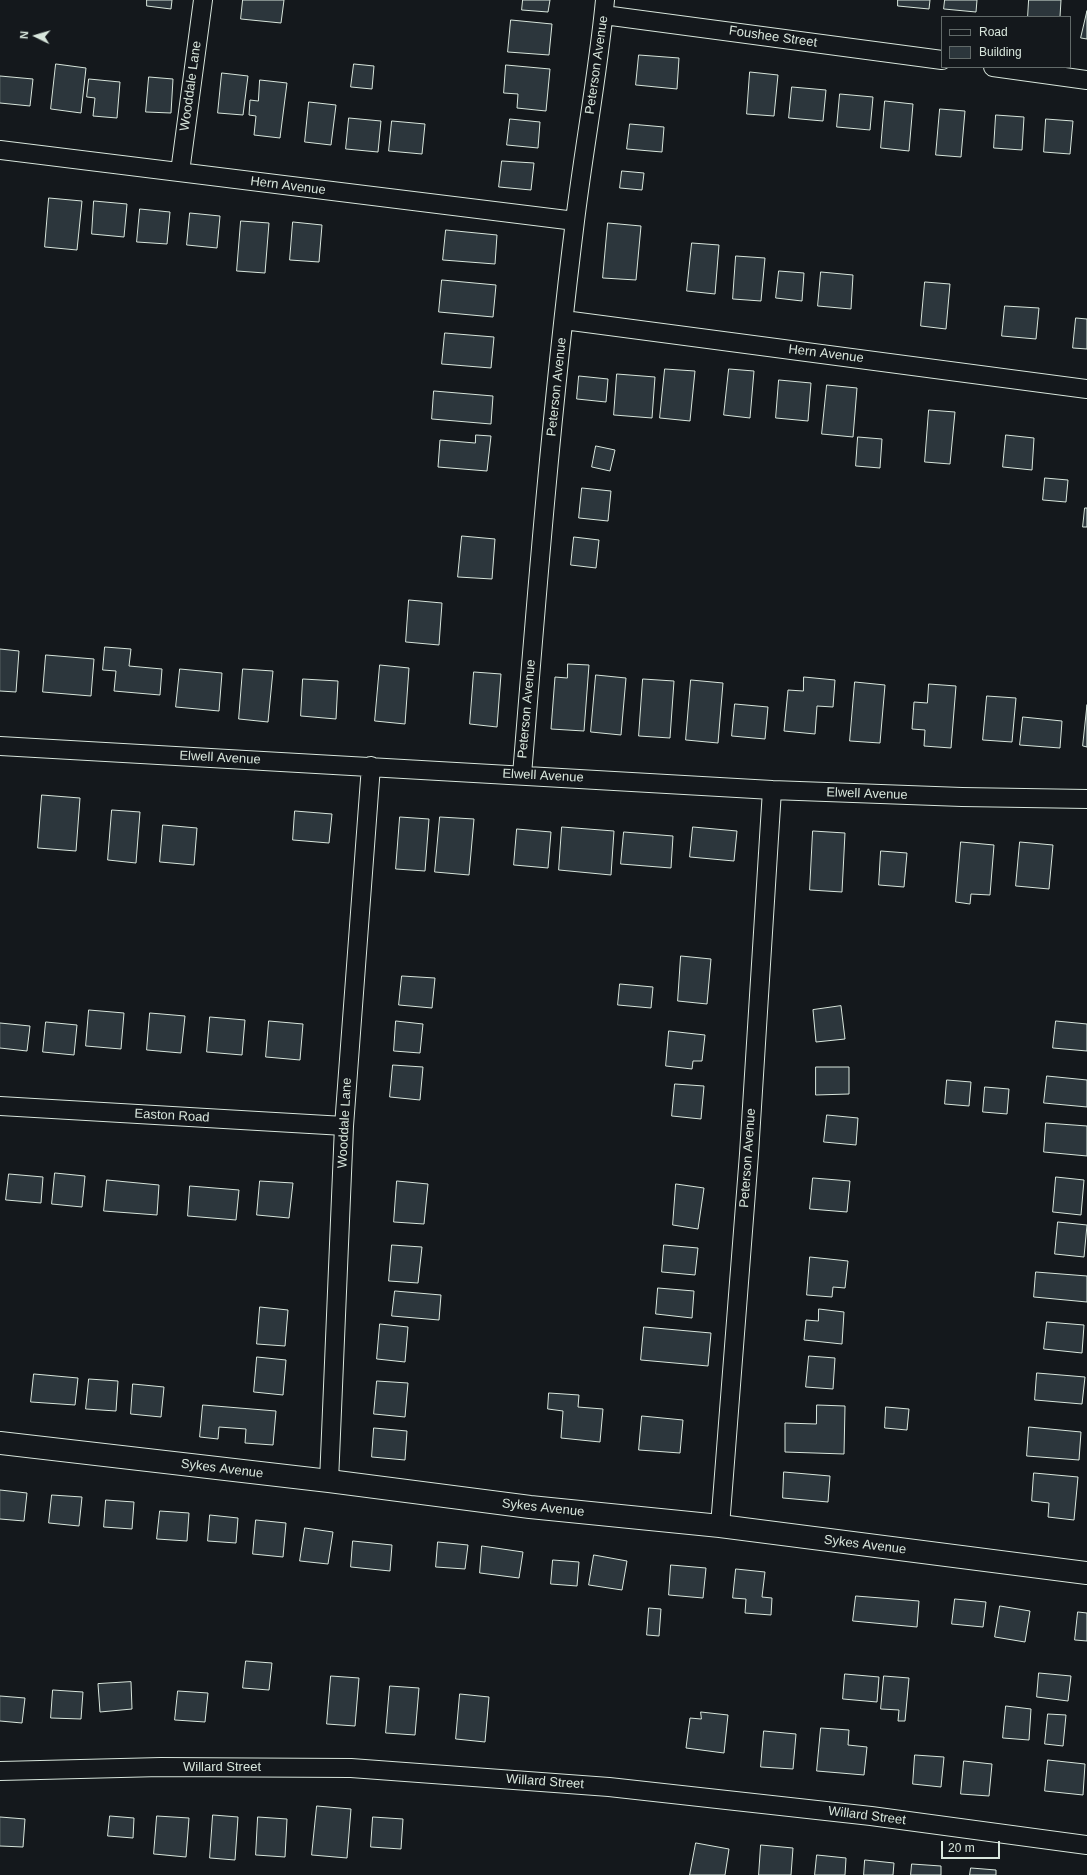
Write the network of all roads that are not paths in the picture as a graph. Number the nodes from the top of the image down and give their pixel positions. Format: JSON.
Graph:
{"nodes":[{"id":1,"x":202,"y":0,"type":"edge"},
{"id":2,"x":605,"y":7,"type":"edge"},
{"id":3,"x":941,"y":60,"type":"edge"},
{"id":4,"x":1000,"y":68,"type":"edge"},
{"id":5,"x":1087,"y":80,"type":"edge"},
{"id":6,"x":0,"y":150,"type":"edge"},
{"id":7,"x":180,"y":172,"type":"junction"},
{"id":8,"x":575,"y":222,"type":"junction"},
{"id":9,"x":564,"y":320,"type":"junction"},
{"id":10,"x":1087,"y":388,"type":"edge"},
{"id":11,"x":0,"y":746,"type":"edge"},
{"id":12,"x":371,"y":766,"type":"junction"},
{"id":13,"x":522,"y":775,"type":"junction"},
{"id":14,"x":772,"y":790,"type":"junction"},
{"id":15,"x":1087,"y":799,"type":"edge"},
{"id":16,"x":0,"y":1106,"type":"edge"},
{"id":17,"x":344,"y":1126,"type":"junction"},
{"id":18,"x":0,"y":1443,"type":"edge"},
{"id":19,"x":329,"y":1481,"type":"junction"},
{"id":20,"x":720,"y":1526,"type":"junction"},
{"id":21,"x":1087,"y":1573,"type":"edge"},
{"id":22,"x":0,"y":1771,"type":"edge"},
{"id":23,"x":1087,"y":1845,"type":"edge"}],
"edges":[{"from":1,"to":7,"type":"street","name":"Wooddale Lane"},
{"from":2,"to":3,"type":"street","name":"Foushee Street"},
{"from":2,"to":8,"type":"street","name":"Peterson Avenue"},
{"from":4,"to":5,"type":"street"},
{"from":6,"to":7,"type":"street","name":"Hern Avenue"},
{"from":7,"to":8,"type":"street","name":"Hern Avenue"},
{"from":8,"to":9,"type":"street","name":"Peterson Avenue"},
{"from":9,"to":10,"type":"street","name":"Hern Avenue"},
{"from":9,"to":13,"type":"street","name":"Peterson Avenue"},
{"from":11,"to":12,"type":"street","name":"Elwell Avenue"},
{"from":12,"to":13,"type":"street","name":"Elwell Avenue"},
{"from":12,"to":17,"type":"street","name":"Wooddale Lane"},
{"from":13,"to":14,"type":"street","name":"Elwell Avenue"},
{"from":14,"to":15,"type":"street","name":"Elwell Avenue"},
{"from":14,"to":20,"type":"street","name":"Peterson Avenue"},
{"from":16,"to":17,"type":"street","name":"Easton Road"},
{"from":17,"to":19,"type":"street","name":"Wooddale Lane"},
{"from":18,"to":19,"type":"street","name":"Sykes Avenue"},
{"from":19,"to":20,"type":"street","name":"Sykes Avenue"},
{"from":20,"to":21,"type":"street","name":"Sykes Avenue"},
{"from":22,"to":23,"type":"street","name":"Willard Street"}]}
